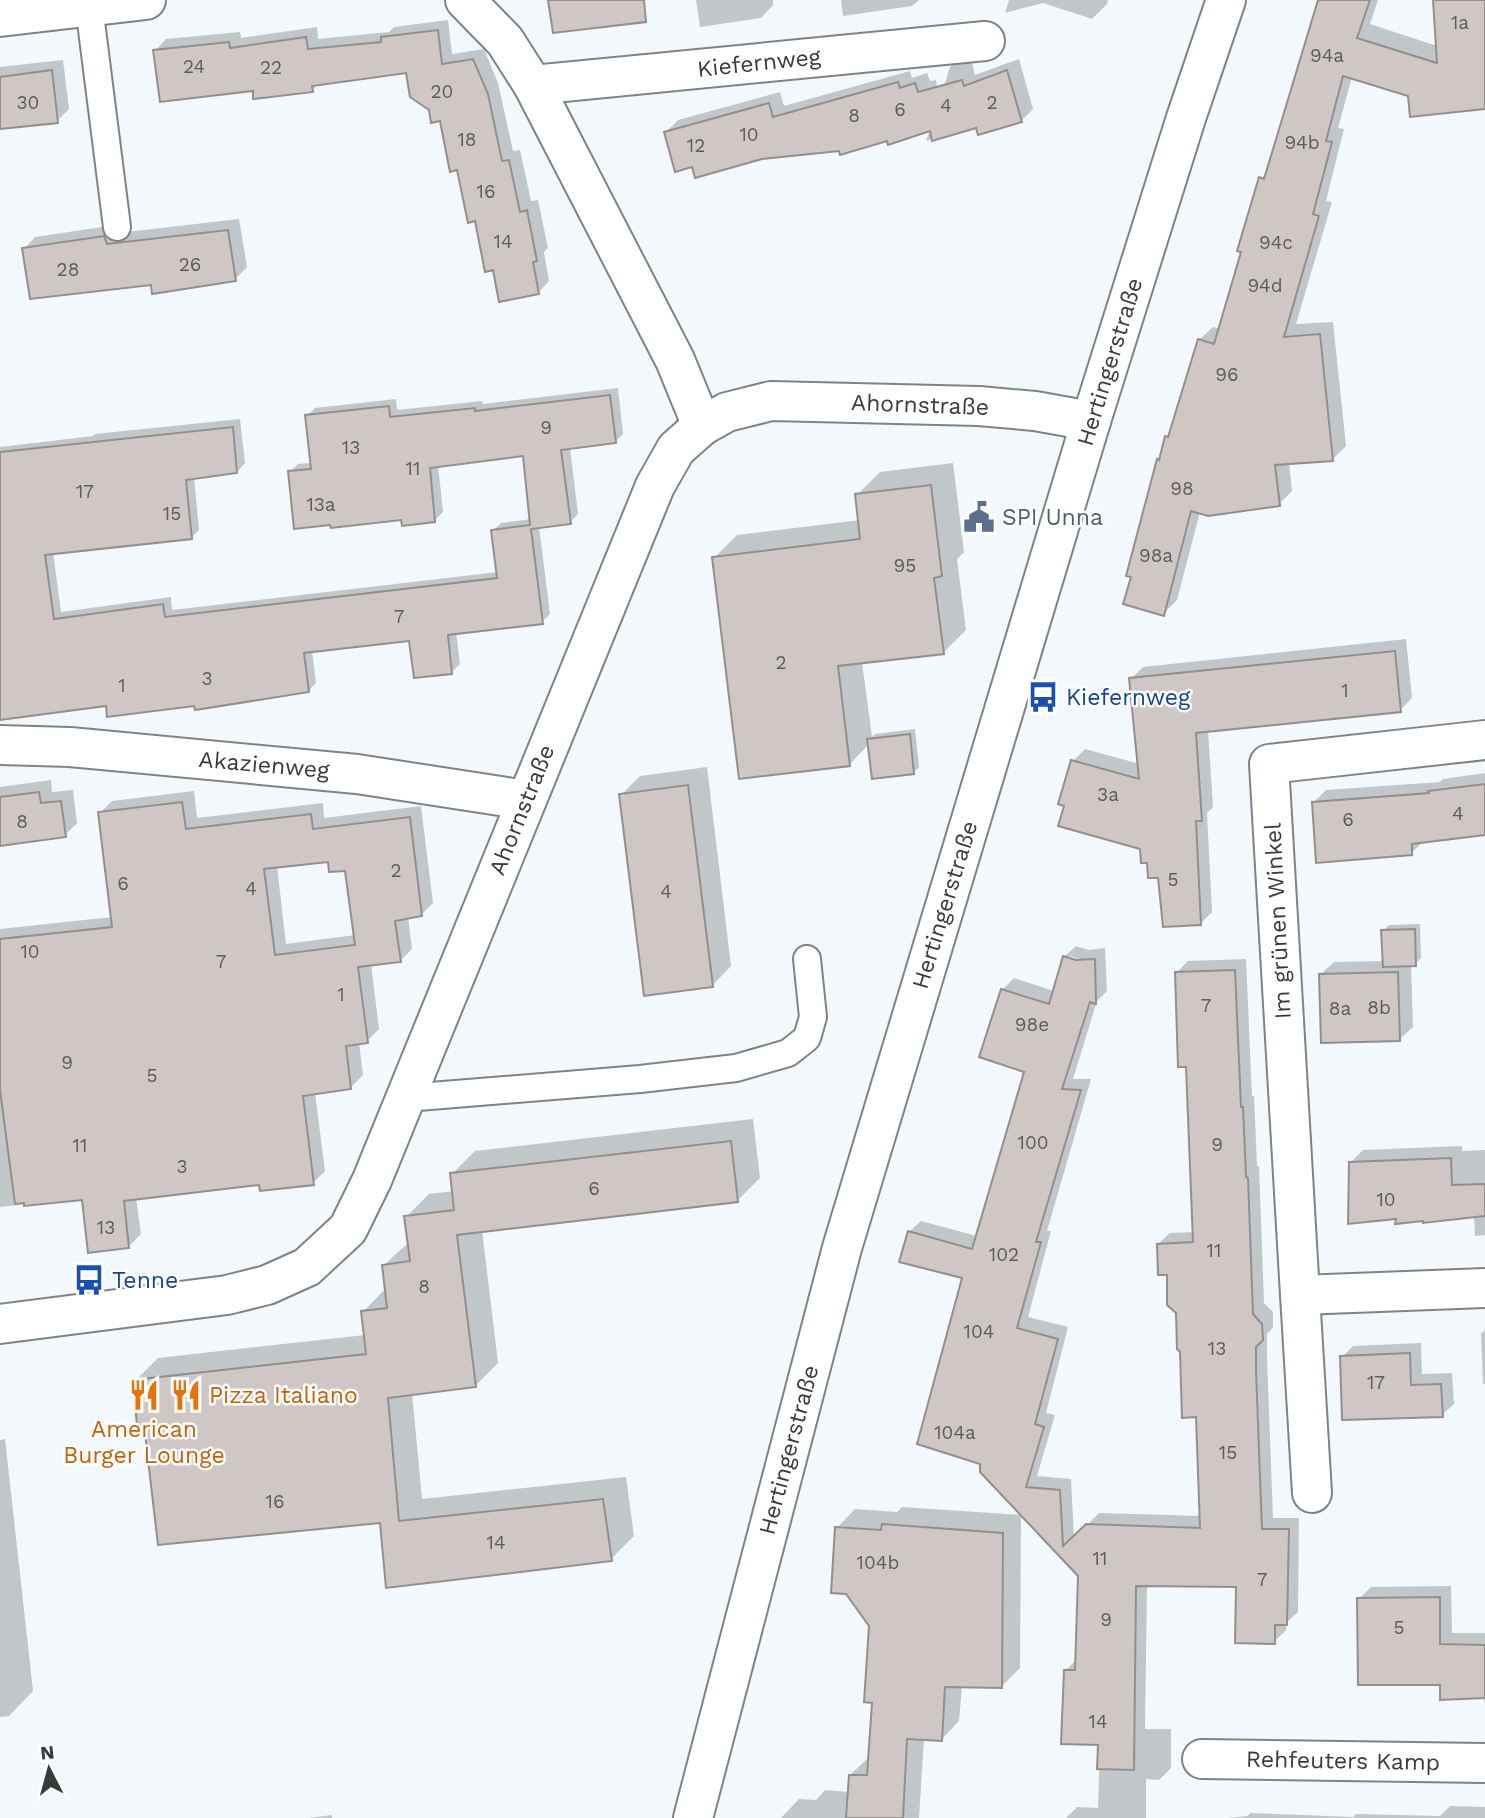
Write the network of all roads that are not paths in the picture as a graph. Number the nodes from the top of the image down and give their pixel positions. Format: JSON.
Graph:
{"nodes":[{"id":1,"x":146,"y":0,"type":"edge"},
{"id":2,"x":466,"y":0,"type":"edge"},
{"id":3,"x":1226,"y":0,"type":"edge"},
{"id":4,"x":89,"y":6,"type":"junction"},
{"id":5,"x":0,"y":17,"type":"edge"},
{"id":6,"x":985,"y":41,"type":"dead end"},
{"id":7,"x":533,"y":86,"type":"junction"},
{"id":8,"x":117,"y":227,"type":"dead end"},
{"id":9,"x":1091,"y":421,"type":"junction"},
{"id":10,"x":702,"y":426,"type":"junction"},
{"id":11,"x":1485,"y":740,"type":"edge"},
{"id":12,"x":0,"y":745,"type":"edge"},
{"id":13,"x":526,"y":800,"type":"junction"},
{"id":14,"x":807,"y":959,"type":"dead end"},
{"id":15,"x":405,"y":1098,"type":"junction"},
{"id":16,"x":1485,"y":1288,"type":"edge"},
{"id":17,"x":1300,"y":1295,"type":"junction"},
{"id":18,"x":0,"y":1324,"type":"edge"},
{"id":19,"x":1312,"y":1493,"type":"dead end"},
{"id":20,"x":1202,"y":1759,"type":"dead end"},
{"id":21,"x":1485,"y":1763,"type":"edge"},
{"id":22,"x":693,"y":1818,"type":"edge"}],
"edges":[{"from":1,"to":4,"type":"street"},
{"from":2,"to":7,"type":"street"},
{"from":3,"to":9,"type":"street","name":"Hertingerstraße"},
{"from":4,"to":5,"type":"street"},
{"from":4,"to":8,"type":"lane"},
{"from":6,"to":7,"type":"street","name":"Kiefernweg"},
{"from":7,"to":10,"type":"street"},
{"from":9,"to":10,"type":"street","name":"Ahornstraße"},
{"from":9,"to":22,"type":"street","name":"Hertingerstraße"},
{"from":10,"to":13,"type":"street","name":"Ahornstraße"},
{"from":11,"to":17,"type":"street","name":"Im grünen Winkel"},
{"from":12,"to":13,"type":"street","name":"Akazienweg"},
{"from":13,"to":15,"type":"street","name":"Ahornstraße"},
{"from":14,"to":15,"type":"lane"},
{"from":15,"to":18,"type":"street","name":"Ahornstraße"},
{"from":16,"to":17,"type":"street"},
{"from":17,"to":19,"type":"street","name":"Im grünen Winkel"},
{"from":20,"to":21,"type":"street","name":"Rehfeuters Kamp"}]}
